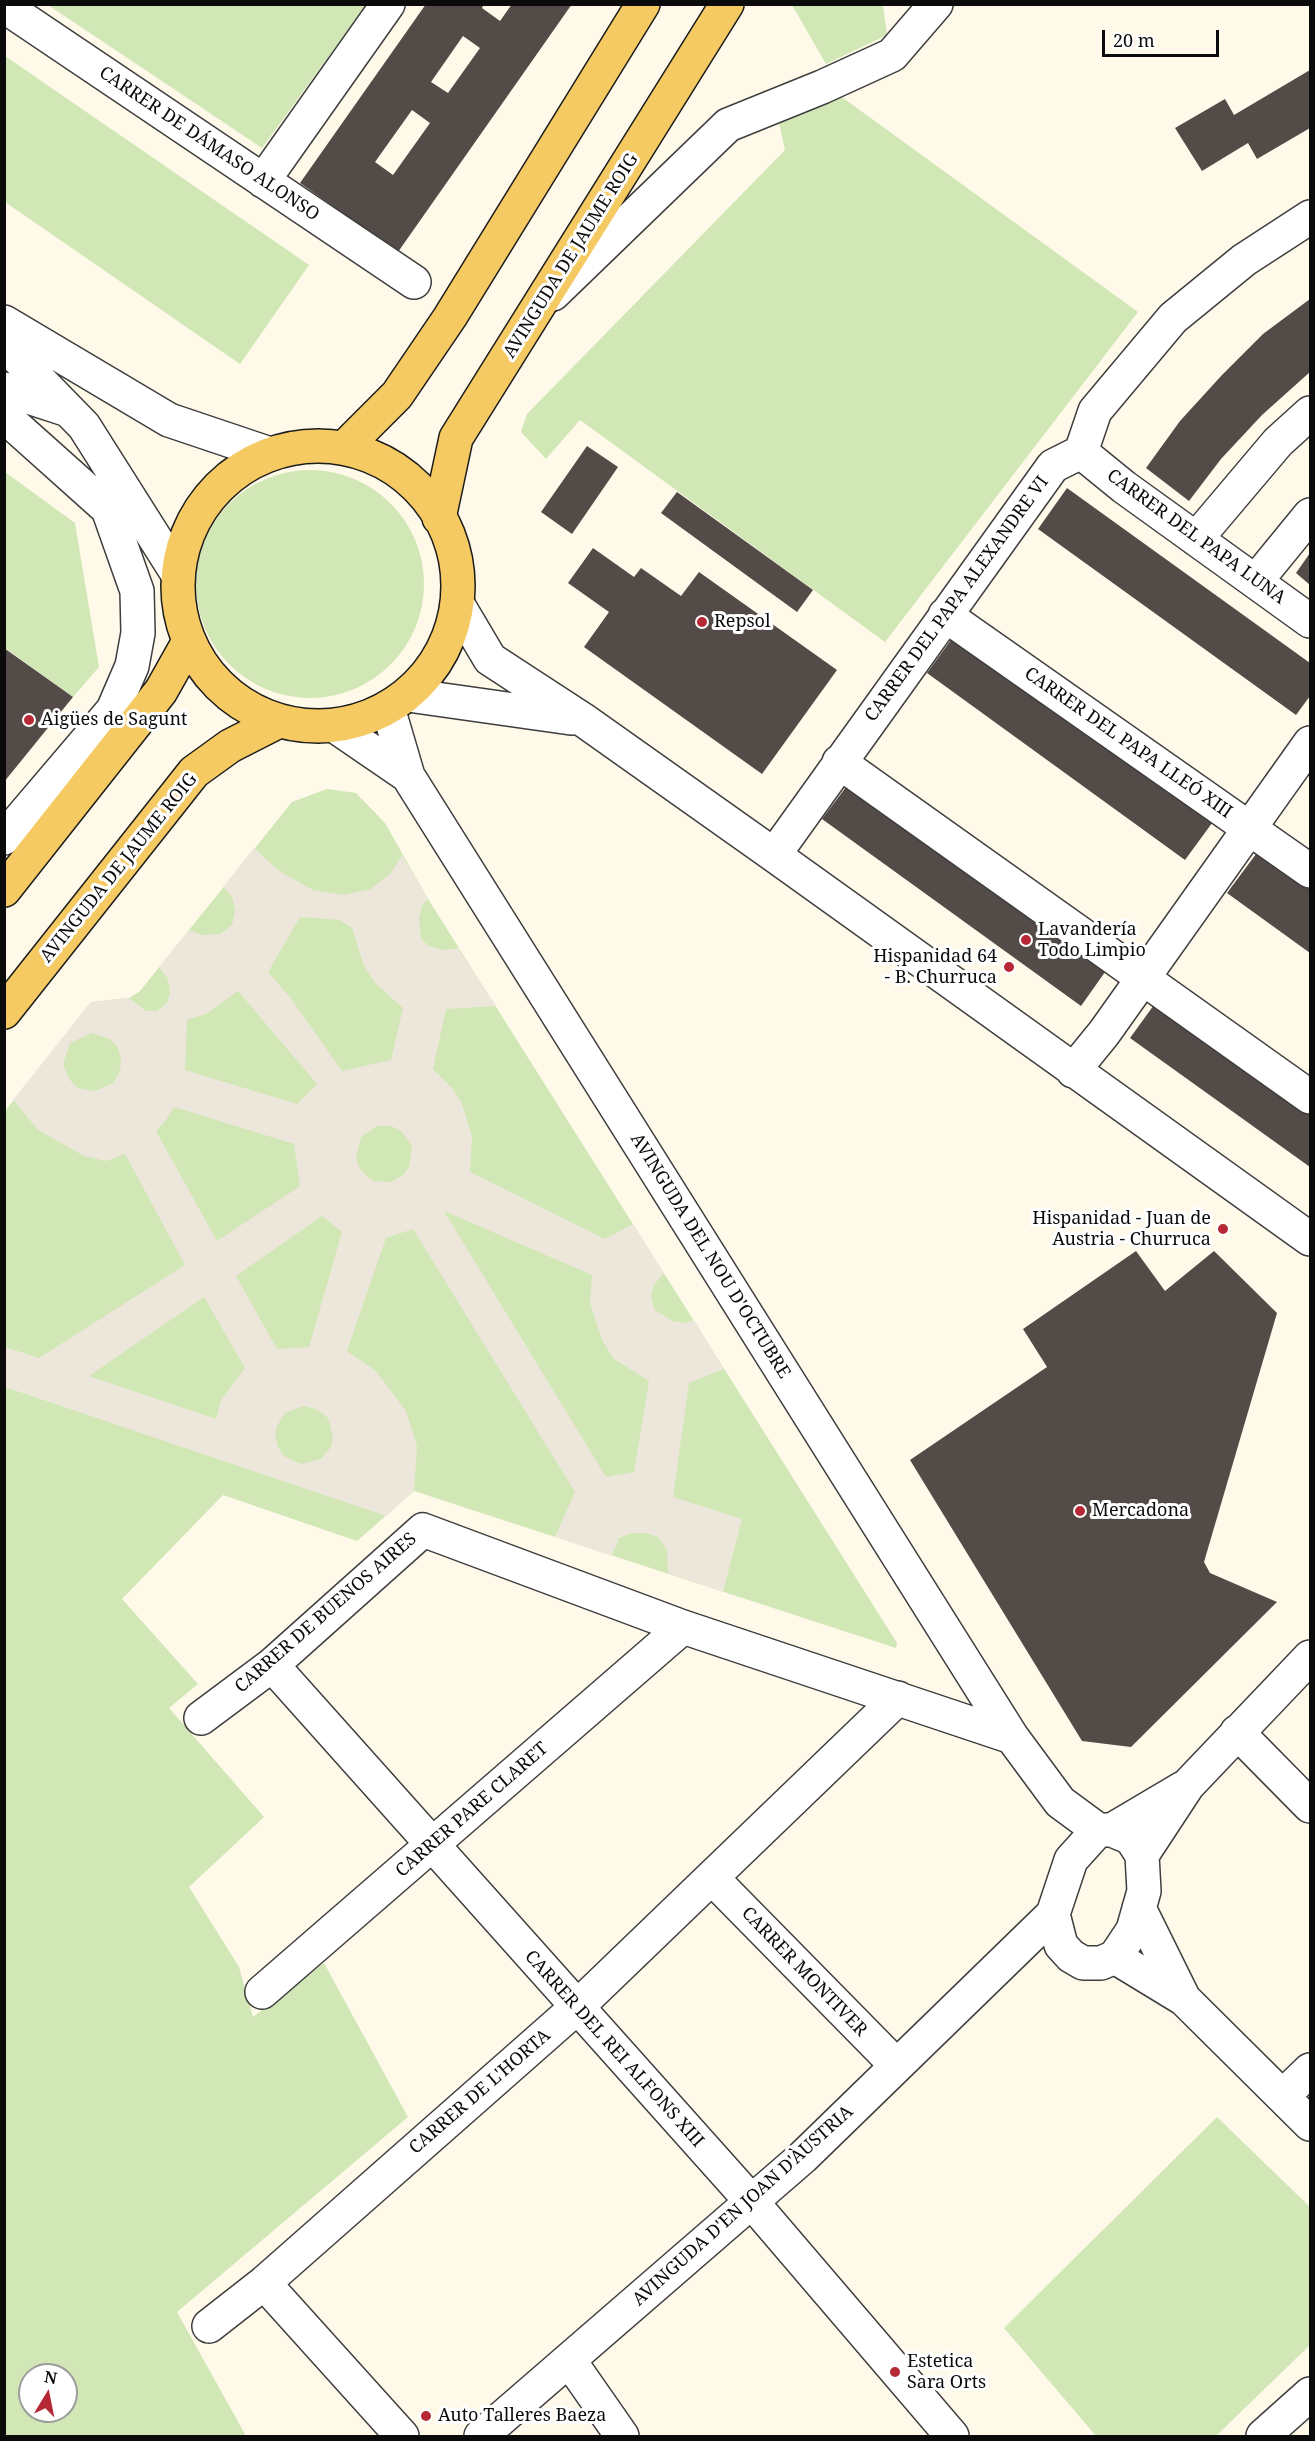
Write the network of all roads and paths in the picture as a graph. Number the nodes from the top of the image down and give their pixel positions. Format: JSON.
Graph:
{"nodes":[{"id":1,"x":388,"y":4,"type":"edge"},
{"id":2,"x":643,"y":4,"type":"edge"},
{"id":3,"x":727,"y":4,"type":"edge"},
{"id":4,"x":936,"y":4,"type":"edge"},
{"id":5,"x":4,"y":6,"type":"edge"},
{"id":6,"x":263,"y":181,"type":"junction"},
{"id":7,"x":1311,"y":216,"type":"edge"},
{"id":8,"x":414,"y":282,"type":"dead end"},
{"id":9,"x":541,"y":305,"type":"junction"},
{"id":10,"x":4,"y":322,"type":"edge"},
{"id":11,"x":4,"y":344,"type":"edge"},
{"id":12,"x":4,"y":389,"type":"edge"},
{"id":13,"x":70,"y":411,"type":"junction"},
{"id":14,"x":1311,"y":413,"type":"edge"},
{"id":15,"x":4,"y":416,"type":"edge"},
{"id":16,"x":345,"y":447,"type":"junction"},
{"id":17,"x":1081,"y":452,"type":"junction"},
{"id":18,"x":270,"y":454,"type":"junction"},
{"id":19,"x":1311,"y":515,"type":"edge"},
{"id":20,"x":439,"y":518,"type":"junction"},
{"id":21,"x":1196,"y":539,"type":"junction"},
{"id":22,"x":177,"y":573,"type":"junction"},
{"id":23,"x":1257,"y":580,"type":"junction"},
{"id":24,"x":458,"y":604,"type":"junction"},
{"id":25,"x":945,"y":615,"type":"junction"},
{"id":26,"x":1311,"y":621,"type":"edge"},
{"id":27,"x":188,"y":644,"type":"junction"},
{"id":28,"x":398,"y":701,"type":"junction"},
{"id":29,"x":582,"y":719,"type":"junction"},
{"id":30,"x":279,"y":721,"type":"junction"},
{"id":31,"x":335,"y":726,"type":"junction"},
{"id":32,"x":1311,"y":743,"type":"edge"},
{"id":33,"x":839,"y":762,"type":"junction"},
{"id":34,"x":408,"y":776,"type":"junction"},
{"id":35,"x":1249,"y":828,"type":"junction"},
{"id":36,"x":4,"y":838,"type":"edge"},
{"id":37,"x":36,"y":849,"type":"junction"},
{"id":38,"x":774,"y":855,"type":"junction"},
{"id":39,"x":4,"y":860,"type":"edge"},
{"id":40,"x":1311,"y":871,"type":"edge"},
{"id":41,"x":4,"y":890,"type":"edge"},
{"id":42,"x":1143,"y":978,"type":"junction"},
{"id":43,"x":4,"y":1012,"type":"edge"},
{"id":44,"x":1073,"y":1071,"type":"junction"},
{"id":45,"x":1311,"y":1097,"type":"edge"},
{"id":46,"x":1311,"y":1239,"type":"edge"},
{"id":47,"x":683,"y":1627,"type":"junction"},
{"id":48,"x":1311,"y":1657,"type":"edge"},
{"id":49,"x":272,"y":1665,"type":"junction"},
{"id":50,"x":898,"y":1698,"type":"junction"},
{"id":51,"x":201,"y":1718,"type":"dead end"},
{"id":52,"x":1237,"y":1732,"type":"junction"},
{"id":53,"x":1012,"y":1737,"type":"junction"},
{"id":54,"x":1188,"y":1785,"type":"junction"},
{"id":55,"x":1060,"y":1802,"type":"junction"},
{"id":56,"x":1311,"y":1806,"type":"edge"},
{"id":57,"x":1105,"y":1830,"type":"junction"},
{"id":58,"x":432,"y":1845,"type":"junction"},
{"id":59,"x":1142,"y":1856,"type":"junction"},
{"id":60,"x":1071,"y":1860,"type":"junction"},
{"id":61,"x":713,"y":1879,"type":"junction"},
{"id":62,"x":1139,"y":1908,"type":"junction"},
{"id":63,"x":1053,"y":1914,"type":"junction"},
{"id":64,"x":1071,"y":1956,"type":"junction"},
{"id":65,"x":1115,"y":1957,"type":"junction"},
{"id":66,"x":998,"y":1967,"type":"junction"},
{"id":67,"x":262,"y":1992,"type":"dead end"},
{"id":68,"x":1184,"y":1999,"type":"junction"},
{"id":69,"x":576,"y":2008,"type":"junction"},
{"id":70,"x":896,"y":2065,"type":"junction"},
{"id":71,"x":1311,"y":2070,"type":"edge"},
{"id":72,"x":1283,"y":2096,"type":"junction"},
{"id":73,"x":1311,"y":2124,"type":"edge"},
{"id":74,"x":751,"y":2201,"type":"junction"},
{"id":75,"x":264,"y":2283,"type":"junction"},
{"id":76,"x":209,"y":2326,"type":"dead end"},
{"id":77,"x":569,"y":2360,"type":"junction"},
{"id":78,"x":1311,"y":2394,"type":"edge"},
{"id":79,"x":402,"y":2436,"type":"edge"},
{"id":80,"x":481,"y":2436,"type":"edge"},
{"id":81,"x":622,"y":2436,"type":"edge"},
{"id":82,"x":952,"y":2436,"type":"edge"},
{"id":83,"x":1263,"y":2436,"type":"edge"}],
"edges":[{"from":1,"to":6,"type":"street"},
{"from":2,"to":16,"type":"main road"},
{"from":3,"to":9,"type":"main road","name":"AVINGUDA DE JAUME ROIG"},
{"from":4,"to":9,"type":"street"},
{"from":5,"to":6,"type":"street","name":"CARRER DE DÁMASO ALONSO"},
{"from":6,"to":8,"type":"street","name":"CARRER DE DÁMASO ALONSO"},
{"from":7,"to":17,"type":"street"},
{"from":9,"to":20,"type":"main road","name":"AVINGUDA DE JAUME ROIG"},
{"from":10,"to":18,"type":"street"},
{"from":11,"to":13,"type":"street"},
{"from":12,"to":13,"type":"street"},
{"from":13,"to":22,"type":"street"},
{"from":14,"to":21,"type":"street"},
{"from":15,"to":36,"type":"street"},
{"from":16,"to":18,"type":"main road"},
{"from":16,"to":20,"type":"main road"},
{"from":17,"to":21,"type":"street","name":"CARRER DEL PAPA LUNA"},
{"from":17,"to":25,"type":"street","name":"CARRER DEL PAPA ALEXANDRE VI"},
{"from":18,"to":22,"type":"main road"},
{"from":19,"to":23,"type":"street"},
{"from":20,"to":24,"type":"main road"},
{"from":21,"to":23,"type":"street","name":"CARRER DEL PAPA LUNA"},
{"from":22,"to":27,"type":"main road"},
{"from":23,"to":26,"type":"street","name":"CARRER DEL PAPA LUNA"},
{"from":24,"to":28,"type":"main road"},
{"from":24,"to":29,"type":"street"},
{"from":25,"to":33,"type":"street","name":"CARRER DEL PAPA ALEXANDRE VI"},
{"from":25,"to":35,"type":"street","name":"CARRER DEL PAPA LLEÓ XIII"},
{"from":27,"to":30,"type":"main road"},
{"from":27,"to":37,"type":"main road"},
{"from":28,"to":29,"type":"street"},
{"from":28,"to":31,"type":"main road"},
{"from":28,"to":34,"type":"street","name":"AVINGUDA DEL NOU D'OCTUBRE"},
{"from":29,"to":38,"type":"street"},
{"from":30,"to":31,"type":"main road"},
{"from":30,"to":43,"type":"main road","name":"AVINGUDA DE JAUME ROIG"},
{"from":31,"to":34,"type":"street","name":"AVINGUDA DEL NOU D'OCTUBRE"},
{"from":32,"to":35,"type":"street"},
{"from":33,"to":38,"type":"street","name":"CARRER DEL PAPA ALEXANDRE VI"},
{"from":33,"to":42,"type":"street"},
{"from":34,"to":53,"type":"street","name":"AVINGUDA DEL NOU D'OCTUBRE"},
{"from":35,"to":40,"type":"street","name":"CARRER DEL PAPA LLEÓ XIII"},
{"from":35,"to":42,"type":"street"},
{"from":37,"to":39,"type":"street"},
{"from":37,"to":41,"type":"main road"},
{"from":38,"to":44,"type":"street"},
{"from":42,"to":44,"type":"street"},
{"from":42,"to":45,"type":"street"},
{"from":44,"to":46,"type":"street"},
{"from":47,"to":49,"type":"street","name":"CARRER DE BUENOS AIRES"},
{"from":47,"to":50,"type":"street"},
{"from":47,"to":58,"type":"street","name":"CARRER PARE CLARET"},
{"from":48,"to":52,"type":"street"},
{"from":49,"to":51,"type":"street","name":"CARRER DE BUENOS AIRES"},
{"from":49,"to":58,"type":"street","name":"CARRER DEL REI ALFONS XIII"},
{"from":50,"to":53,"type":"street"},
{"from":50,"to":61,"type":"street","name":"CARRER DE L'HORTA"},
{"from":52,"to":54,"type":"street"},
{"from":52,"to":56,"type":"street"},
{"from":53,"to":55,"type":"street","name":"AVINGUDA DEL NOU D'OCTUBRE"},
{"from":54,"to":57,"type":"street"},
{"from":54,"to":59,"type":"street"},
{"from":55,"to":57,"type":"street","name":"AVINGUDA DEL NOU D'OCTUBRE"},
{"from":55,"to":60,"type":"street","name":"AVINGUDA DEL NOU D'OCTUBRE"},
{"from":57,"to":59,"type":"street"},
{"from":57,"to":60,"type":"street"},
{"from":58,"to":67,"type":"street","name":"CARRER PARE CLARET"},
{"from":58,"to":69,"type":"street","name":"CARRER DEL REI ALFONS XIII"},
{"from":59,"to":62,"type":"street"},
{"from":60,"to":63,"type":"street"},
{"from":61,"to":69,"type":"street","name":"CARRER DE L'HORTA"},
{"from":61,"to":70,"type":"street","name":"CARRER MONTIVER"},
{"from":62,"to":65,"type":"street"},
{"from":62,"to":68,"type":"street"},
{"from":63,"to":64,"type":"street"},
{"from":63,"to":66,"type":"street","name":"AVINGUDA D'EN JOAN D'ÀUSTRIA"},
{"from":64,"to":65,"type":"street"},
{"from":64,"to":66,"type":"street"},
{"from":65,"to":68,"type":"street"},
{"from":66,"to":70,"type":"street","name":"AVINGUDA D'EN JOAN D'ÀUSTRIA"},
{"from":68,"to":72,"type":"street"},
{"from":69,"to":74,"type":"street","name":"CARRER DEL REI ALFONS XIII"},
{"from":69,"to":75,"type":"street","name":"CARRER DE L'HORTA"},
{"from":70,"to":74,"type":"street","name":"AVINGUDA D'EN JOAN D'ÀUSTRIA"},
{"from":71,"to":72,"type":"street"},
{"from":72,"to":73,"type":"street"},
{"from":74,"to":77,"type":"street","name":"AVINGUDA D'EN JOAN D'ÀUSTRIA"},
{"from":74,"to":82,"type":"street","name":"CARRER DEL REI ALFONS XIII"},
{"from":75,"to":76,"type":"street","name":"CARRER DE L'HORTA"},
{"from":75,"to":79,"type":"street"},
{"from":77,"to":80,"type":"street","name":"AVINGUDA D'EN JOAN D'ÀUSTRIA"},
{"from":77,"to":81,"type":"street"},
{"from":78,"to":83,"type":"street"}]}
